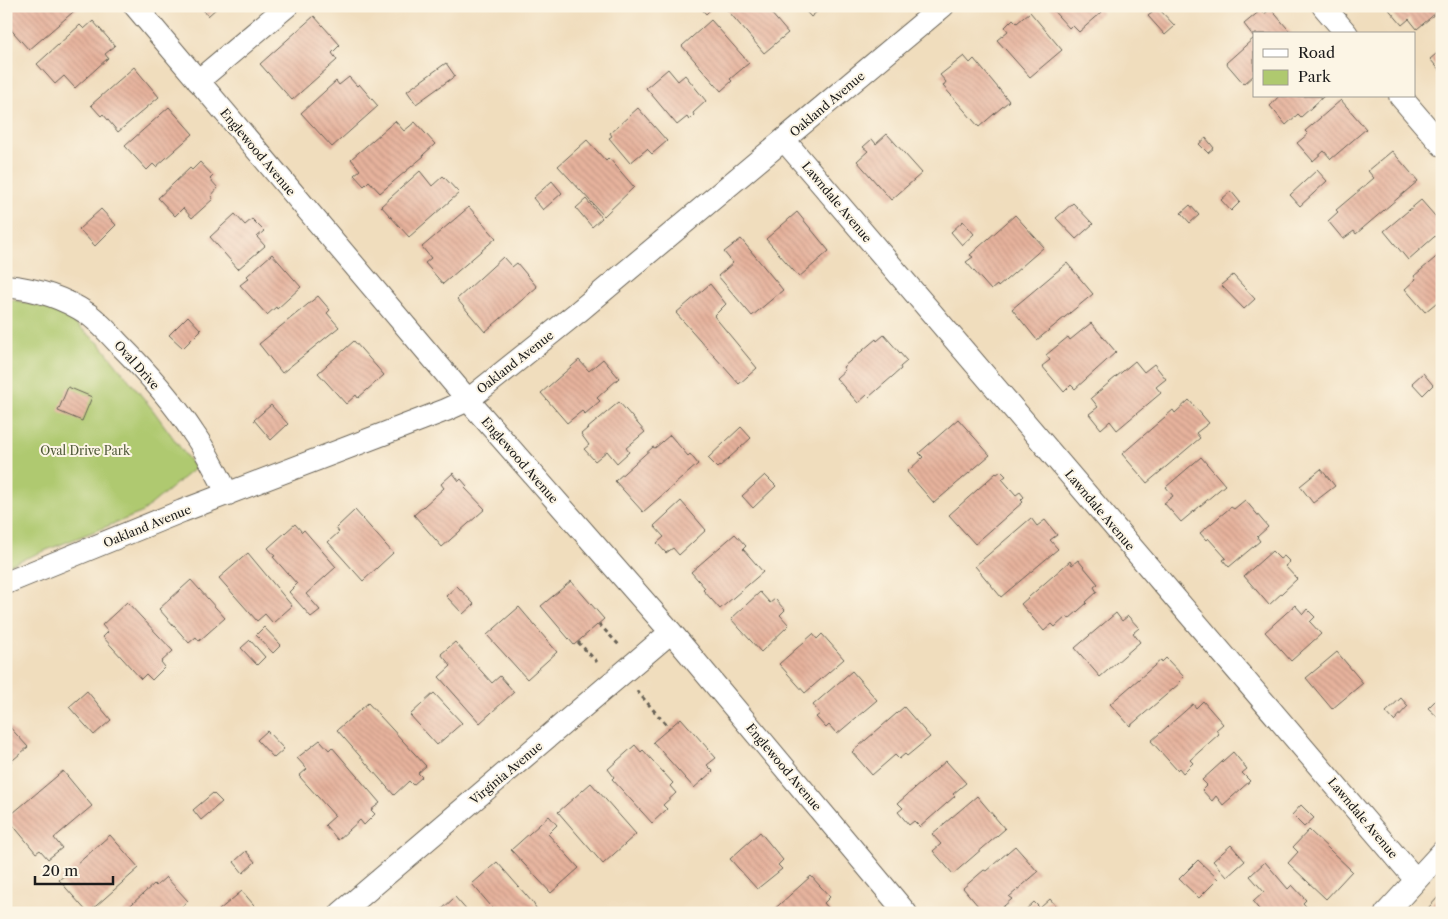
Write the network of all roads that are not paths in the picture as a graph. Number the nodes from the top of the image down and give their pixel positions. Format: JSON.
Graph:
{"nodes":[{"id":1,"x":135,"y":6,"type":"edge"},
{"id":2,"x":287,"y":6,"type":"edge"},
{"id":3,"x":943,"y":6,"type":"edge"},
{"id":4,"x":1323,"y":6,"type":"edge"},
{"id":5,"x":1345,"y":32,"type":"edge"},
{"id":6,"x":198,"y":81,"type":"junction"},
{"id":7,"x":1402,"y":98,"type":"edge"},
{"id":8,"x":784,"y":140,"type":"junction"},
{"id":9,"x":1442,"y":145,"type":"edge"},
{"id":10,"x":6,"y":286,"type":"edge"},
{"id":11,"x":468,"y":400,"type":"junction"},
{"id":12,"x":228,"y":494,"type":"junction"},
{"id":13,"x":6,"y":583,"type":"edge"},
{"id":14,"x":671,"y":632,"type":"junction"},
{"id":15,"x":1442,"y":852,"type":"edge"},
{"id":16,"x":1416,"y":880,"type":"junction"},
{"id":17,"x":340,"y":913,"type":"edge"},
{"id":18,"x":906,"y":913,"type":"edge"},
{"id":19,"x":1386,"y":913,"type":"edge"}],
"edges":[{"from":1,"to":6,"type":"street","name":"Englewood Avenue"},
{"from":2,"to":6,"type":"street"},
{"from":3,"to":8,"type":"street","name":"Oakland Avenue"},
{"from":4,"to":5,"type":"street"},
{"from":6,"to":11,"type":"street","name":"Englewood Avenue"},
{"from":7,"to":9,"type":"street"},
{"from":8,"to":11,"type":"street","name":"Oakland Avenue"},
{"from":8,"to":16,"type":"street","name":"Lawndale Avenue"},
{"from":10,"to":12,"type":"street","name":"Oval Drive"},
{"from":11,"to":12,"type":"street","name":"Oakland Avenue"},
{"from":11,"to":14,"type":"street","name":"Englewood Avenue"},
{"from":12,"to":13,"type":"street","name":"Oakland Avenue"},
{"from":14,"to":17,"type":"street","name":"Virginia Avenue"},
{"from":14,"to":18,"type":"street","name":"Englewood Avenue"},
{"from":15,"to":16,"type":"street"},
{"from":16,"to":19,"type":"street"}]}
